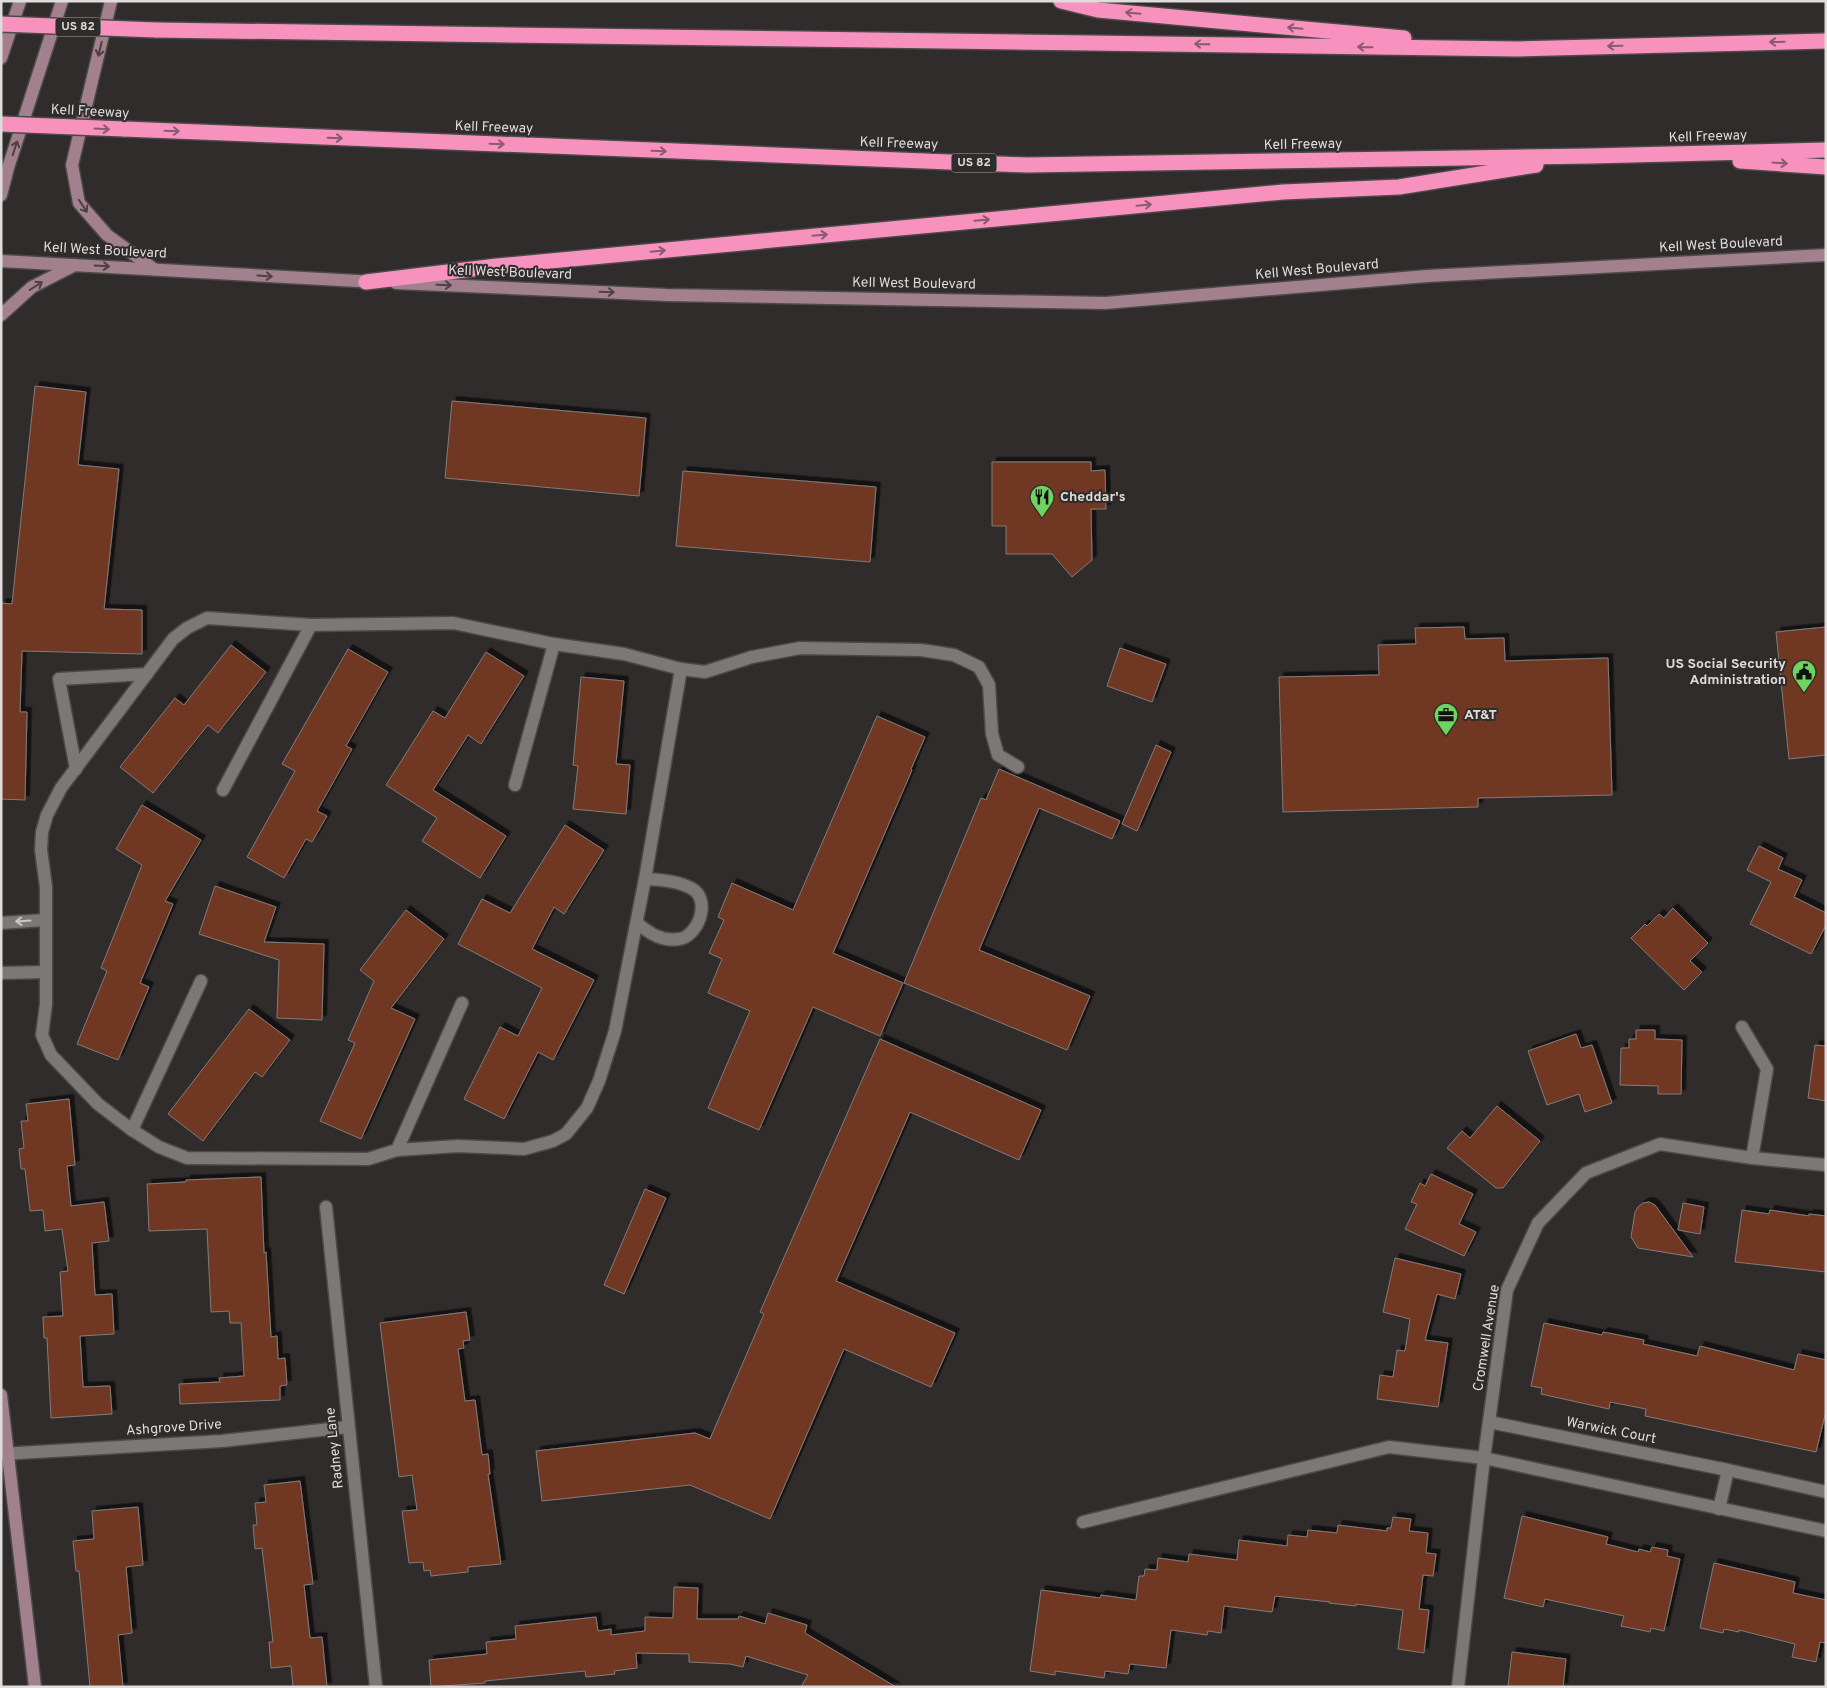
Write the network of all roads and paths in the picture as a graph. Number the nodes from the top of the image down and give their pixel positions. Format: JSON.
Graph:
{"nodes":[{"id":1,"x":20,"y":1,"type":"edge"},
{"id":2,"x":62,"y":1,"type":"edge"},
{"id":3,"x":111,"y":1,"type":"edge"},
{"id":4,"x":1061,"y":1,"type":"edge"},
{"id":5,"x":1,"y":24,"type":"edge"},
{"id":6,"x":1826,"y":41,"type":"edge"},
{"id":7,"x":1518,"y":49,"type":"junction"},
{"id":8,"x":1,"y":58,"type":"edge"},
{"id":9,"x":1,"y":124,"type":"edge"},
{"id":10,"x":1826,"y":150,"type":"edge"},
{"id":11,"x":1662,"y":155,"type":"junction"},
{"id":12,"x":1591,"y":156,"type":"junction"},
{"id":13,"x":1826,"y":167,"type":"edge"},
{"id":14,"x":1,"y":195,"type":"edge"},
{"id":15,"x":1826,"y":255,"type":"edge"},
{"id":16,"x":1,"y":261,"type":"edge"},
{"id":17,"x":75,"y":265,"type":"junction"},
{"id":18,"x":154,"y":269,"type":"junction"},
{"id":19,"x":366,"y":282,"type":"junction"},
{"id":20,"x":1,"y":315,"type":"edge"},
{"id":21,"x":311,"y":625,"type":"junction"},
{"id":22,"x":554,"y":644,"type":"junction"},
{"id":23,"x":681,"y":669,"type":"junction"},
{"id":24,"x":147,"y":674,"type":"junction"},
{"id":25,"x":1018,"y":767,"type":"dead end"},
{"id":26,"x":76,"y":768,"type":"junction"},
{"id":27,"x":516,"y":785,"type":"dead end"},
{"id":28,"x":222,"y":790,"type":"dead end"},
{"id":29,"x":645,"y":879,"type":"junction"},
{"id":30,"x":45,"y":920,"type":"junction"},
{"id":31,"x":1,"y":923,"type":"edge"},
{"id":32,"x":637,"y":923,"type":"junction"},
{"id":33,"x":45,"y":972,"type":"junction"},
{"id":34,"x":1,"y":973,"type":"edge"},
{"id":35,"x":201,"y":981,"type":"dead end"},
{"id":36,"x":462,"y":1003,"type":"dead end"},
{"id":37,"x":1742,"y":1027,"type":"dead end"},
{"id":38,"x":132,"y":1130,"type":"junction"},
{"id":39,"x":397,"y":1150,"type":"junction"},
{"id":40,"x":1752,"y":1158,"type":"junction"},
{"id":41,"x":1826,"y":1165,"type":"edge"},
{"id":42,"x":326,"y":1207,"type":"dead end"},
{"id":43,"x":1,"y":1395,"type":"edge"},
{"id":44,"x":1489,"y":1422,"type":"junction"},
{"id":45,"x":348,"y":1427,"type":"junction"},
{"id":46,"x":5,"y":1454,"type":"edge"},
{"id":47,"x":1484,"y":1458,"type":"junction"},
{"id":48,"x":1728,"y":1470,"type":"junction"},
{"id":49,"x":1826,"y":1492,"type":"edge"},
{"id":50,"x":1719,"y":1509,"type":"junction"},
{"id":51,"x":1083,"y":1522,"type":"dead end"},
{"id":52,"x":1826,"y":1531,"type":"edge"},
{"id":53,"x":35,"y":1687,"type":"edge"},
{"id":54,"x":376,"y":1687,"type":"edge"},
{"id":55,"x":1458,"y":1687,"type":"edge"}],
"edges":[{"from":1,"to":8,"type":"main road"},
{"from":14,"to":2,"type":"main road","one_way":true},
{"from":3,"to":18,"type":"main road","one_way":true},
{"from":7,"to":4,"type":"highway","one_way":true},
{"from":7,"to":5,"type":"highway","number":"US 82","one_way":true,"bridge":true},
{"from":6,"to":7,"type":"highway","number":"US 82","one_way":true},
{"from":9,"to":12,"type":"highway","name":"Kell Freeway","number":"US 82","one_way":true,"bridge":true},
{"from":10,"to":11,"type":"highway","name":"Kell Freeway","number":"US 82"},
{"from":11,"to":12,"type":"highway","name":"Kell Freeway","number":"US 82"},
{"from":11,"to":13,"type":"highway","one_way":true},
{"from":19,"to":12,"type":"highway","one_way":true},
{"from":19,"to":15,"type":"main road","name":"Kell West Boulevard","one_way":true},
{"from":16,"to":17,"type":"main road","name":"Kell West Boulevard"},
{"from":17,"to":18,"type":"main road","name":"Kell West Boulevard","one_way":true},
{"from":20,"to":17,"type":"main road","one_way":true},
{"from":18,"to":19,"type":"main road","name":"Kell West Boulevard","one_way":true},
{"from":21,"to":22,"type":"street"},
{"from":21,"to":24,"type":"street"},
{"from":21,"to":28,"type":"street"},
{"from":22,"to":23,"type":"street"},
{"from":22,"to":27,"type":"street"},
{"from":23,"to":25,"type":"street"},
{"from":23,"to":29,"type":"street"},
{"from":24,"to":26,"type":"street"},
{"from":24,"to":26,"type":"street"},
{"from":26,"to":30,"type":"street"},
{"from":29,"to":32,"type":"street"},
{"from":29,"to":32,"type":"street"},
{"from":30,"to":31,"type":"street","one_way":true},
{"from":30,"to":33,"type":"street"},
{"from":32,"to":39,"type":"street"},
{"from":33,"to":34,"type":"street"},
{"from":33,"to":38,"type":"street"},
{"from":35,"to":38,"type":"street"},
{"from":36,"to":39,"type":"street"},
{"from":37,"to":40,"type":"street"},
{"from":38,"to":39,"type":"street"},
{"from":40,"to":41,"type":"street","name":"Cromwell Avenue"},
{"from":40,"to":44,"type":"street","name":"Cromwell Avenue"},
{"from":42,"to":45,"type":"street","name":"Radney Lane"},
{"from":43,"to":46,"type":"main road"},
{"from":44,"to":47,"type":"street","name":"Cromwell Avenue"},
{"from":44,"to":48,"type":"street","name":"Warwick Court"},
{"from":45,"to":46,"type":"street","name":"Ashgrove Drive"},
{"from":45,"to":54,"type":"street","name":"Radney Lane"},
{"from":46,"to":53,"type":"main road"},
{"from":47,"to":50,"type":"street"},
{"from":47,"to":51,"type":"street"},
{"from":47,"to":55,"type":"street","name":"Cromwell Avenue"},
{"from":48,"to":49,"type":"street","name":"Warwick Court"},
{"from":48,"to":50,"type":"street"},
{"from":50,"to":52,"type":"street"}]}
